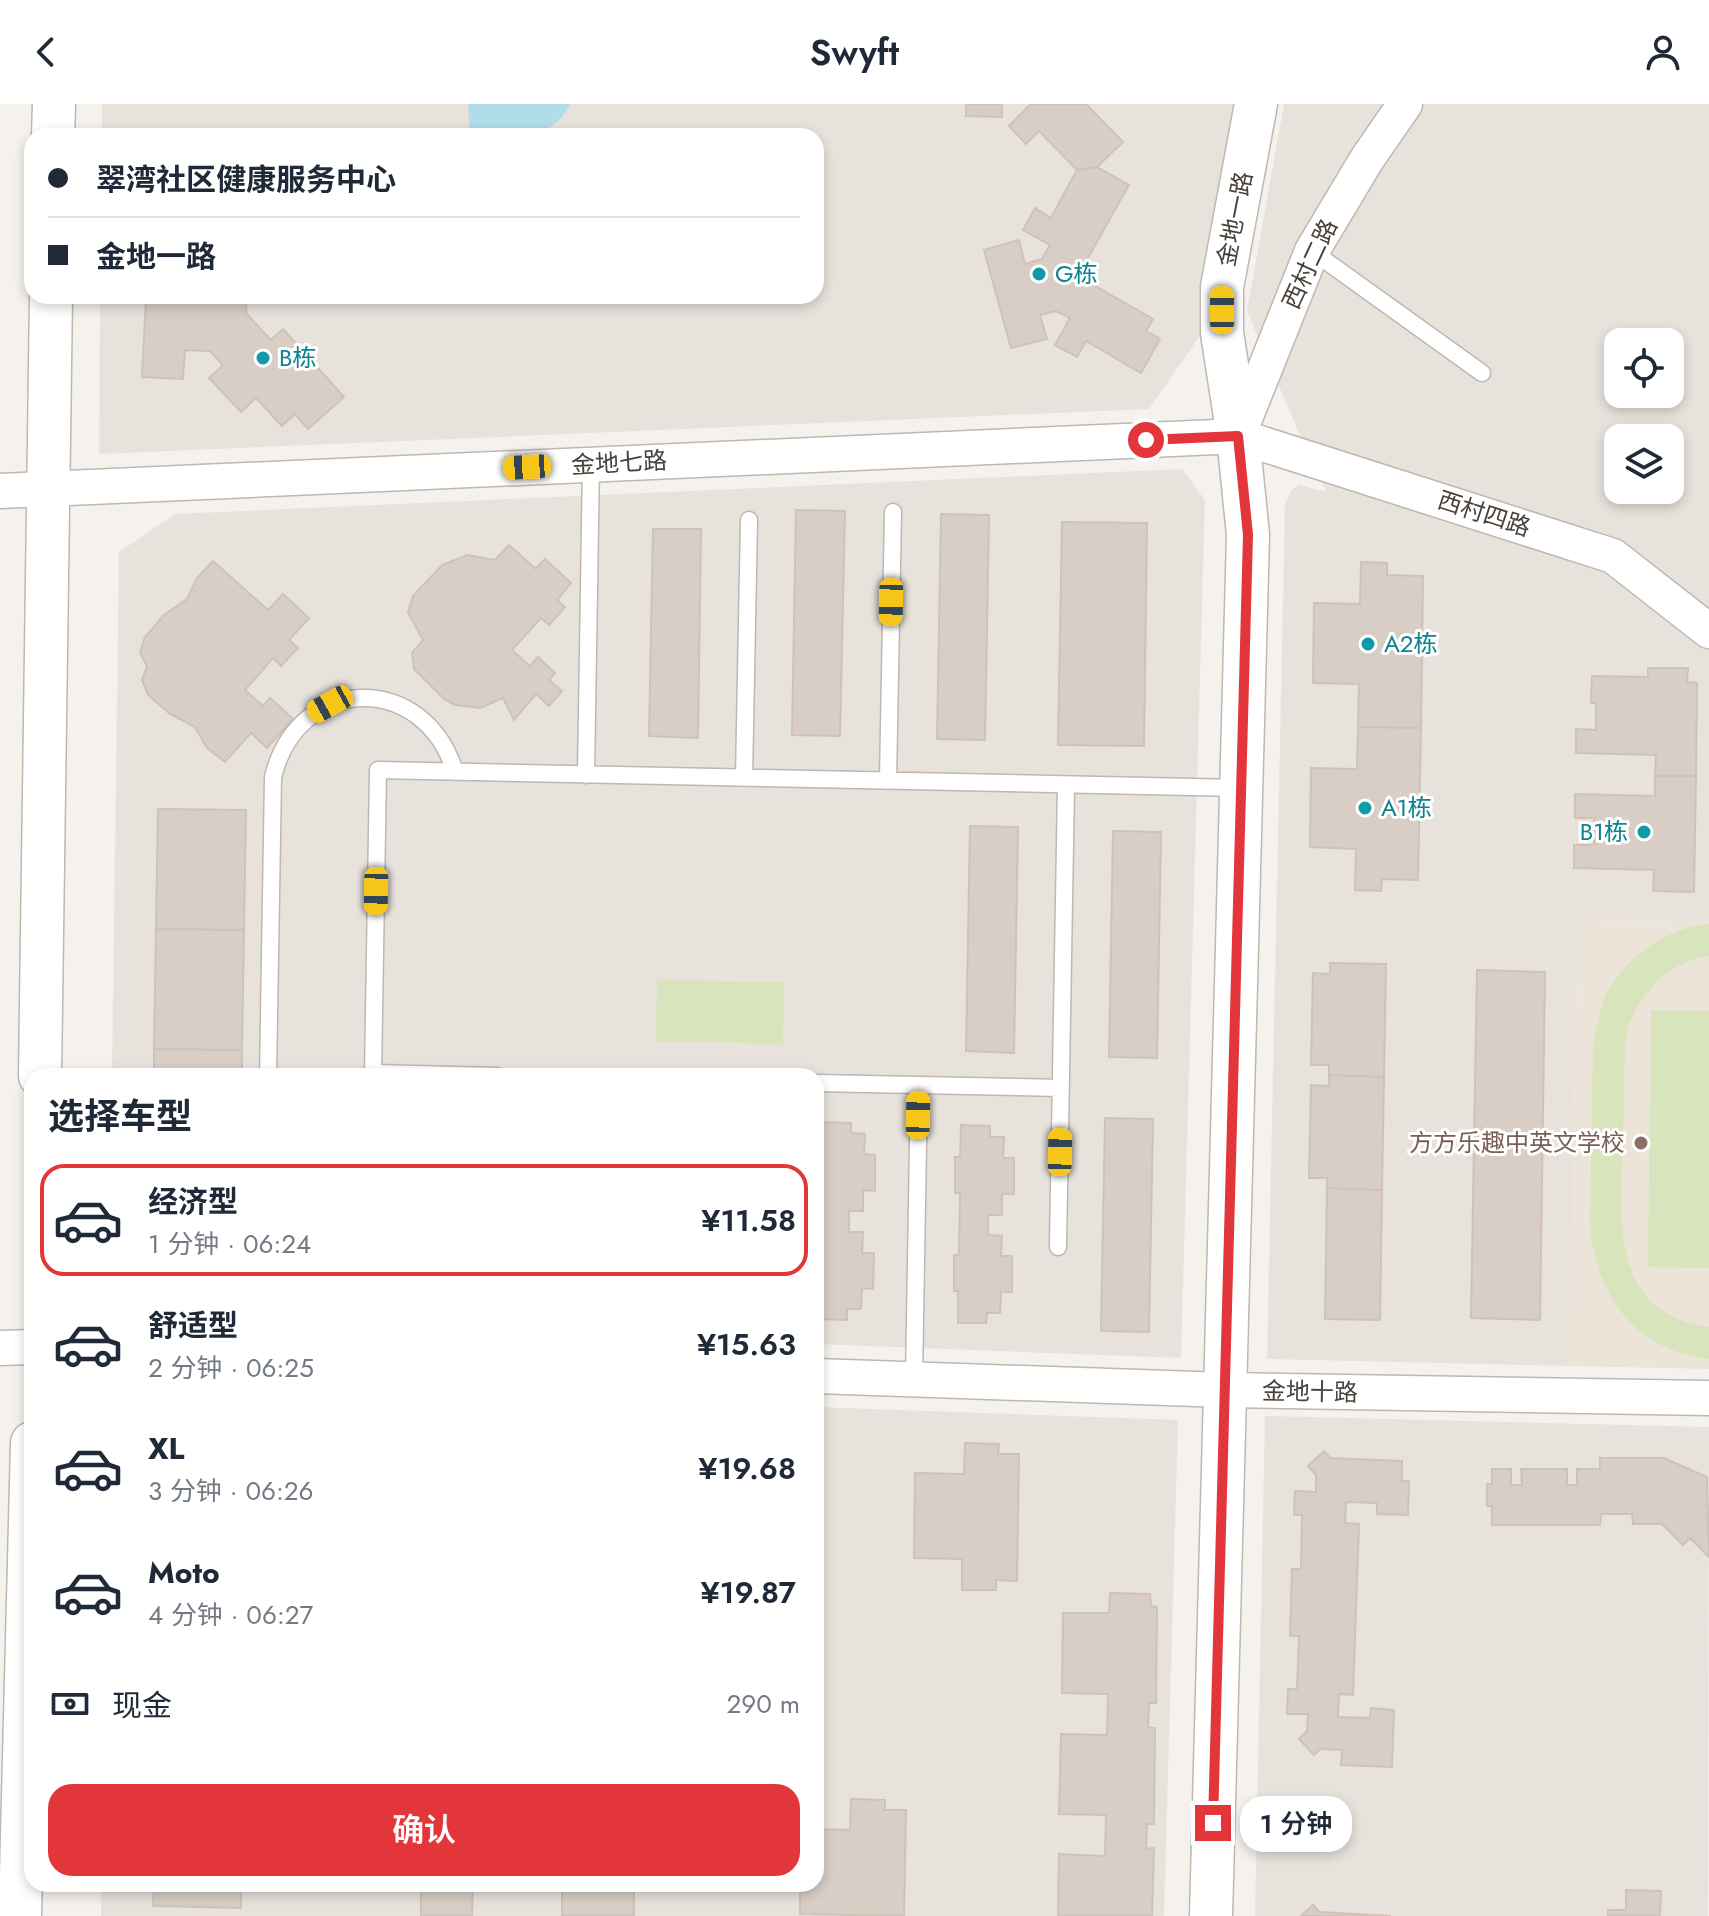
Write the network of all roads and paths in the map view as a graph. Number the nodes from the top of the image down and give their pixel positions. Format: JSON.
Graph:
{"nodes":[{"id":1,"x":54,"y":104,"type":"edge"},
{"id":2,"x":1256,"y":104,"type":"edge"},
{"id":3,"x":1405,"y":104,"type":"edge"},
{"id":4,"x":53,"y":128,"type":"edge"},
{"id":5,"x":1312,"y":251,"type":"junction"},
{"id":6,"x":51,"y":304,"type":"edge"},
{"id":7,"x":1482,"y":373,"type":"dead end"},
{"id":8,"x":1238,"y":436,"type":"junction"},
{"id":9,"x":591,"y":464,"type":"junction"},
{"id":10,"x":48,"y":488,"type":"junction"},
{"id":11,"x":0,"y":491,"type":"edge"},
{"id":12,"x":893,"y":512,"type":"dead end"},
{"id":13,"x":749,"y":520,"type":"dead end"},
{"id":14,"x":1709,"y":631,"type":"edge"},
{"id":15,"x":455,"y":772,"type":"junction"},
{"id":16,"x":586,"y":775,"type":"junction"},
{"id":17,"x":744,"y":778,"type":"junction"},
{"id":18,"x":888,"y":781,"type":"junction"},
{"id":19,"x":1066,"y":785,"type":"junction"},
{"id":20,"x":1241,"y":788,"type":"junction"},
{"id":21,"x":40,"y":1068,"type":"edge"},
{"id":22,"x":268,"y":1068,"type":"edge"},
{"id":23,"x":373,"y":1068,"type":"edge"},
{"id":24,"x":824,"y":1083,"type":"edge"},
{"id":25,"x":919,"y":1085,"type":"junction"},
{"id":26,"x":1061,"y":1088,"type":"junction"},
{"id":27,"x":1058,"y":1247,"type":"dead end"},
{"id":28,"x":24,"y":1347,"type":"edge"},
{"id":29,"x":0,"y":1348,"type":"edge"},
{"id":30,"x":824,"y":1376,"type":"edge"},
{"id":31,"x":914,"y":1379,"type":"junction"},
{"id":32,"x":1225,"y":1390,"type":"junction"},
{"id":33,"x":1709,"y":1398,"type":"edge"},
{"id":34,"x":24,"y":1758,"type":"edge"},
{"id":35,"x":20,"y":1916,"type":"edge"},
{"id":36,"x":1211,"y":1916,"type":"edge"}],
"edges":[{"from":1,"to":4,"type":"street"},
{"from":2,"to":8,"type":"street","name":"金地一路"},
{"from":3,"to":5,"type":"street","name":"西村二路"},
{"from":5,"to":7,"type":"lane"},
{"from":5,"to":8,"type":"street","name":"西村二路"},
{"from":6,"to":10,"type":"street"},
{"from":8,"to":9,"type":"street","name":"金地七路"},
{"from":8,"to":14,"type":"street","name":"西村四路"},
{"from":8,"to":20,"type":"street","name":"金地一路"},
{"from":9,"to":10,"type":"street","name":"金地七路"},
{"from":9,"to":16,"type":"lane"},
{"from":10,"to":11,"type":"street","name":"金地七路"},
{"from":10,"to":21,"type":"street"},
{"from":12,"to":18,"type":"lane"},
{"from":13,"to":17,"type":"lane"},
{"from":15,"to":16,"type":"lane"},
{"from":15,"to":22,"type":"lane"},
{"from":15,"to":23,"type":"lane"},
{"from":16,"to":17,"type":"lane"},
{"from":17,"to":18,"type":"lane"},
{"from":18,"to":19,"type":"lane"},
{"from":19,"to":20,"type":"lane"},
{"from":19,"to":26,"type":"lane"},
{"from":20,"to":32,"type":"street","name":"金地一路"},
{"from":24,"to":25,"type":"lane"},
{"from":25,"to":26,"type":"lane"},
{"from":25,"to":31,"type":"lane"},
{"from":26,"to":27,"type":"lane"},
{"from":28,"to":29,"type":"street"},
{"from":30,"to":31,"type":"street","name":"金地十路"},
{"from":31,"to":32,"type":"street","name":"金地十路"},
{"from":32,"to":33,"type":"street","name":"金地十路"},
{"from":32,"to":36,"type":"street","name":"金地一路"},
{"from":34,"to":35,"type":"street"}]}
